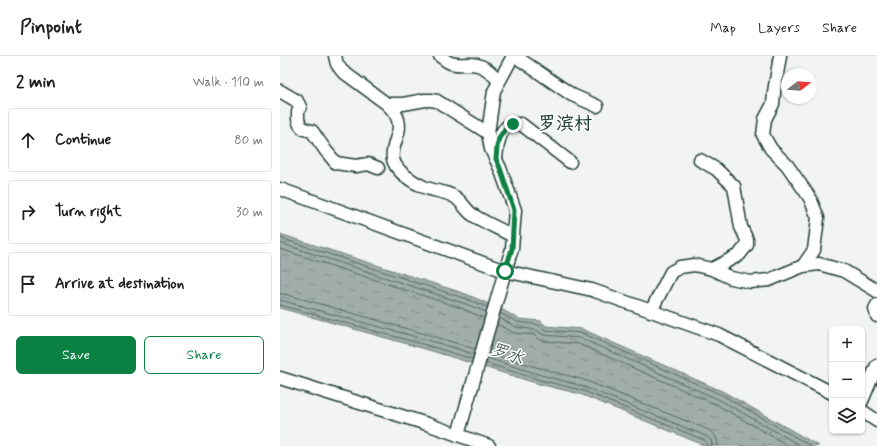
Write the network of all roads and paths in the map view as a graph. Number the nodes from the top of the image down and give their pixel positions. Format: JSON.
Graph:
{"nodes":[{"id":1,"x":335,"y":56,"type":"edge"},
{"id":2,"x":440,"y":56,"type":"edge"},
{"id":3,"x":514,"y":56,"type":"edge"},
{"id":4,"x":780,"y":56,"type":"edge"},
{"id":5,"x":499,"y":81,"type":"junction"},
{"id":6,"x":280,"y":91,"type":"edge"},
{"id":7,"x":387,"y":104,"type":"junction"},
{"id":8,"x":597,"y":106,"type":"dead end"},
{"id":9,"x":488,"y":133,"type":"junction"},
{"id":10,"x":496,"y":159,"type":"junction"},
{"id":11,"x":700,"y":160,"type":"dead end"},
{"id":12,"x":570,"y":162,"type":"dead end"},
{"id":13,"x":378,"y":168,"type":"dead end"},
{"id":14,"x":280,"y":189,"type":"edge"},
{"id":15,"x":513,"y":236,"type":"junction"},
{"id":16,"x":803,"y":266,"type":"junction"},
{"id":17,"x":712,"y":269,"type":"junction"},
{"id":18,"x":505,"y":271,"type":"junction"},
{"id":19,"x":877,"y":291,"type":"edge"},
{"id":20,"x":877,"y":305,"type":"edge"},
{"id":21,"x":651,"y":311,"type":"junction"},
{"id":22,"x":877,"y":316,"type":"edge"},
{"id":23,"x":877,"y":365,"type":"edge"},
{"id":24,"x":280,"y":378,"type":"edge"},
{"id":25,"x":829,"y":391,"type":"edge"},
{"id":26,"x":863,"y":398,"type":"edge"},
{"id":27,"x":865,"y":413,"type":"edge"},
{"id":28,"x":877,"y":421,"type":"edge"},
{"id":29,"x":458,"y":435,"type":"junction"},
{"id":30,"x":489,"y":446,"type":"edge"}],
"edges":[{"from":1,"to":7,"type":"street"},
{"from":2,"to":5,"type":"street"},
{"from":3,"to":5,"type":"street"},
{"from":3,"to":8,"type":"street"},
{"from":4,"to":16,"type":"street"},
{"from":5,"to":9,"type":"street"},
{"from":6,"to":13,"type":"street"},
{"from":7,"to":9,"type":"street"},
{"from":7,"to":15,"type":"street"},
{"from":9,"to":10,"type":"street"},
{"from":10,"to":12,"type":"street"},
{"from":10,"to":15,"type":"street"},
{"from":11,"to":17,"type":"street"},
{"from":14,"to":18,"type":"street"},
{"from":15,"to":18,"type":"street"},
{"from":16,"to":17,"type":"street"},
{"from":16,"to":19,"type":"street"},
{"from":17,"to":21,"type":"street"},
{"from":18,"to":21,"type":"street"},
{"from":18,"to":29,"type":"street"},
{"from":20,"to":22,"type":"street"},
{"from":21,"to":25,"type":"street"},
{"from":23,"to":26,"type":"street"},
{"from":24,"to":29,"type":"street"},
{"from":27,"to":28,"type":"street"},
{"from":29,"to":30,"type":"street"}]}
